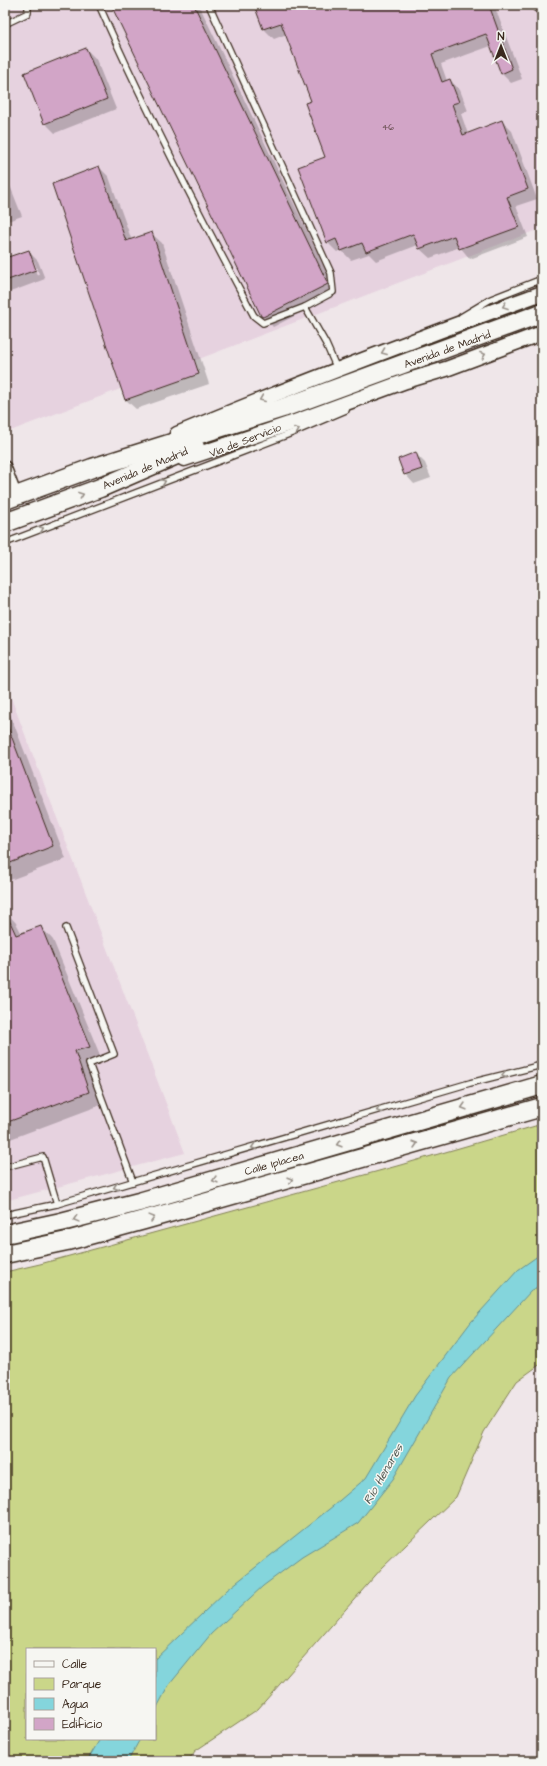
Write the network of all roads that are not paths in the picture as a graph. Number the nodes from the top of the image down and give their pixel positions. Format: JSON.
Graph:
{"nodes":[{"id":1,"x":28,"y":5,"type":"edge"},
{"id":2,"x":99,"y":5,"type":"edge"},
{"id":3,"x":209,"y":5,"type":"edge"},
{"id":4,"x":537,"y":5,"type":"edge"},
{"id":5,"x":542,"y":8,"type":"edge"},
{"id":6,"x":5,"y":24,"type":"edge"},
{"id":7,"x":542,"y":279,"type":"edge"},
{"id":8,"x":542,"y":293,"type":"edge"},
{"id":9,"x":305,"y":307,"type":"junction"},
{"id":10,"x":542,"y":314,"type":"edge"},
{"id":11,"x":435,"y":332,"type":"junction"},
{"id":12,"x":542,"y":333,"type":"edge"},
{"id":13,"x":446,"y":369,"type":"junction"},
{"id":14,"x":337,"y":370,"type":"junction"},
{"id":15,"x":283,"y":408,"type":"junction"},
{"id":16,"x":5,"y":467,"type":"edge"},
{"id":17,"x":92,"y":468,"type":"junction"},
{"id":18,"x":100,"y":488,"type":"junction"},
{"id":19,"x":10,"y":498,"type":"edge"},
{"id":20,"x":5,"y":523,"type":"edge"},
{"id":21,"x":5,"y":543,"type":"edge"},
{"id":22,"x":66,"y":928,"type":"dead end"},
{"id":23,"x":542,"y":1065,"type":"edge"},
{"id":24,"x":542,"y":1085,"type":"edge"},
{"id":25,"x":542,"y":1107,"type":"edge"},
{"id":26,"x":5,"y":1167,"type":"edge"},
{"id":27,"x":133,"y":1182,"type":"junction"},
{"id":28,"x":57,"y":1204,"type":"junction"},
{"id":29,"x":5,"y":1215,"type":"edge"},
{"id":30,"x":5,"y":1234,"type":"edge"},
{"id":31,"x":5,"y":1254,"type":"edge"}],
"edges":[{"from":1,"to":6,"type":"lane"},
{"from":2,"to":9,"type":"lane"},
{"from":3,"to":9,"type":"lane"},
{"from":4,"to":5,"type":"street"},
{"from":7,"to":11,"type":"lane"},
{"from":8,"to":11,"type":"street","one_way":true},
{"from":9,"to":14,"type":"lane"},
{"from":10,"to":15,"type":"main road","name":"Avenida de Madrid"},
{"from":11,"to":14,"type":"street","one_way":true},
{"from":13,"to":12,"type":"street","one_way":true},
{"from":13,"to":18,"type":"street"},
{"from":21,"to":13,"type":"lane","name":"Vía de Servicio","one_way":true},
{"from":14,"to":17,"type":"street","one_way":true},
{"from":15,"to":17,"type":"main road","name":"Avenida de Madrid"},
{"from":15,"to":18,"type":"main road","name":"Avenida de Madrid"},
{"from":16,"to":19,"type":"street"},
{"from":17,"to":19,"type":"main road","name":"Avenida de Madrid"},
{"from":20,"to":18,"type":"main road","name":"Avenida de Madrid","one_way":true},
{"from":22,"to":27,"type":"lane"},
{"from":23,"to":27,"type":"lane","one_way":true},
{"from":24,"to":30,"type":"main road","name":"Calle Iplacea","one_way":true},
{"from":31,"to":25,"type":"main road","name":"Calle Iplacea","one_way":true},
{"from":26,"to":28,"type":"lane"},
{"from":27,"to":28,"type":"lane","one_way":true},
{"from":28,"to":29,"type":"lane"}]}
